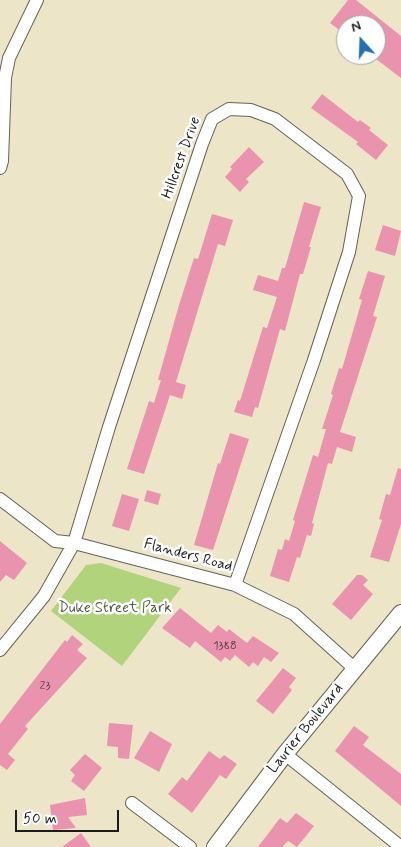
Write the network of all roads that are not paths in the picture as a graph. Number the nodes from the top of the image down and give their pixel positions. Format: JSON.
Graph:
{"nodes":[{"id":1,"x":37,"y":0,"type":"edge"},
{"id":2,"x":0,"y":168,"type":"edge"},
{"id":3,"x":0,"y":499,"type":"edge"},
{"id":4,"x":74,"y":543,"type":"junction"},
{"id":5,"x":235,"y":585,"type":"junction"},
{"id":6,"x":401,"y":613,"type":"edge"},
{"id":7,"x":0,"y":650,"type":"edge"},
{"id":8,"x":355,"y":670,"type":"junction"},
{"id":9,"x":285,"y":754,"type":"junction"},
{"id":10,"x":132,"y":803,"type":"dead end"},
{"id":11,"x":190,"y":847,"type":"edge"},
{"id":12,"x":215,"y":847,"type":"edge"},
{"id":13,"x":400,"y":847,"type":"edge"}],
"edges":[{"from":1,"to":2,"type":"street"},
{"from":3,"to":4,"type":"street","name":"Flanders Road"},
{"from":4,"to":5,"type":"street","name":"Flanders Road"},
{"from":4,"to":5,"type":"street","name":"Hillcrest Drive"},
{"from":4,"to":7,"type":"street","name":"Hillcrest Drive"},
{"from":5,"to":8,"type":"street","name":"Flanders Road"},
{"from":6,"to":8,"type":"street","name":"Laurier Boulevard"},
{"from":8,"to":9,"type":"street","name":"Laurier Boulevard"},
{"from":9,"to":12,"type":"street","name":"Laurier Boulevard"},
{"from":9,"to":13,"type":"street"},
{"from":10,"to":11,"type":"street"}]}
